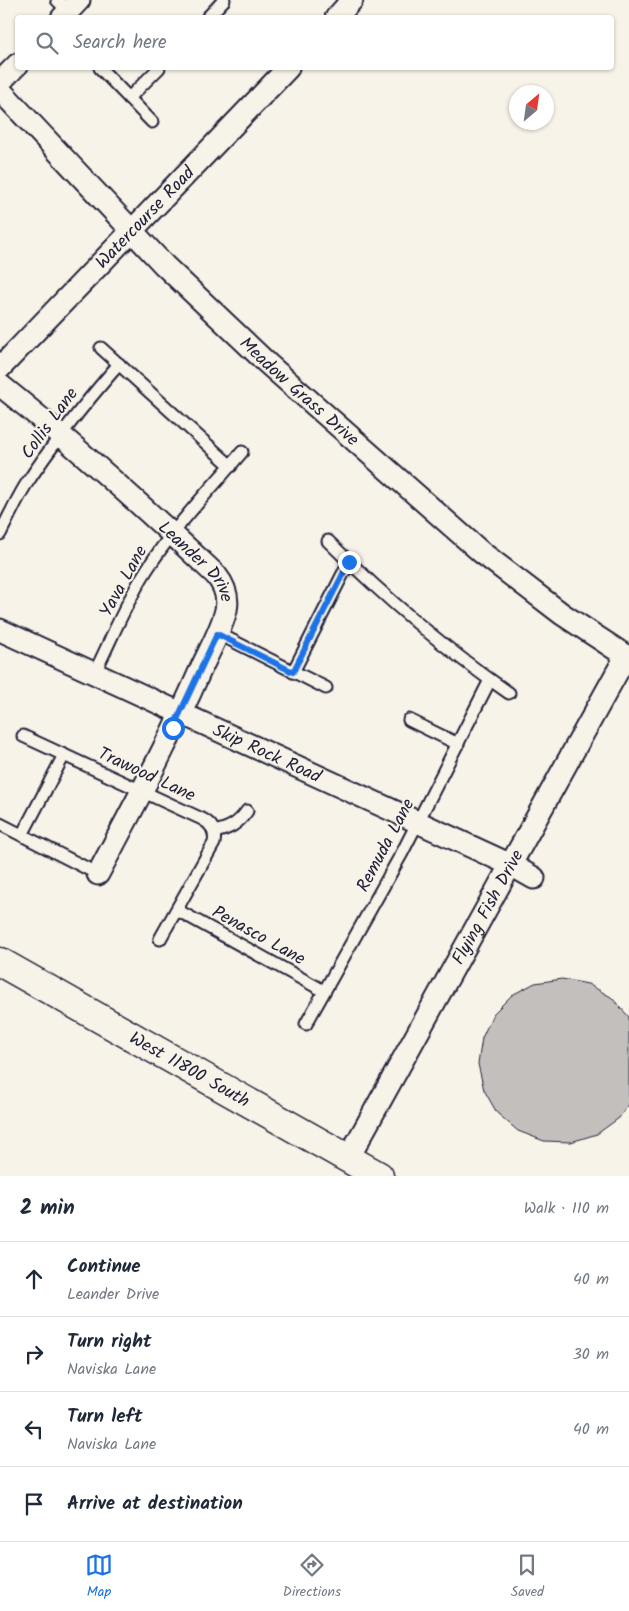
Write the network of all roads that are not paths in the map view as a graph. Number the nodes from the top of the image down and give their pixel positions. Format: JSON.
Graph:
{"nodes":[{"id":1,"x":224,"y":0,"type":"edge"},
{"id":2,"x":352,"y":0,"type":"edge"},
{"id":3,"x":210,"y":15,"type":"edge"},
{"id":4,"x":339,"y":15,"type":"edge"},
{"id":5,"x":15,"y":67,"type":"edge"},
{"id":6,"x":102,"y":70,"type":"edge"},
{"id":7,"x":157,"y":70,"type":"edge"},
{"id":8,"x":286,"y":70,"type":"edge"},
{"id":9,"x":0,"y":82,"type":"edge"},
{"id":10,"x":0,"y":90,"type":"edge"},
{"id":11,"x":129,"y":98,"type":"junction"},
{"id":12,"x":152,"y":122,"type":"dead end"},
{"id":13,"x":132,"y":231,"type":"junction"},
{"id":14,"x":102,"y":348,"type":"dead end"},
{"id":15,"x":119,"y":364,"type":"junction"},
{"id":16,"x":0,"y":368,"type":"edge"},
{"id":17,"x":0,"y":385,"type":"edge"},
{"id":18,"x":62,"y":435,"type":"junction"},
{"id":19,"x":242,"y":452,"type":"dead end"},
{"id":20,"x":230,"y":466,"type":"junction"},
{"id":21,"x":0,"y":534,"type":"edge"},
{"id":22,"x":172,"y":534,"type":"junction"},
{"id":23,"x":328,"y":541,"type":"dead end"},
{"id":24,"x":349,"y":562,"type":"junction"},
{"id":25,"x":0,"y":630,"type":"edge"},
{"id":26,"x":217,"y":634,"type":"junction"},
{"id":27,"x":628,"y":657,"type":"edge"},
{"id":28,"x":293,"y":672,"type":"junction"},
{"id":29,"x":94,"y":674,"type":"junction"},
{"id":30,"x":490,"y":680,"type":"junction"},
{"id":31,"x":326,"y":688,"type":"dead end"},
{"id":32,"x":509,"y":693,"type":"dead end"},
{"id":33,"x":180,"y":714,"type":"junction"},
{"id":34,"x":409,"y":720,"type":"dead end"},
{"id":35,"x":23,"y":736,"type":"dead end"},
{"id":36,"x":458,"y":744,"type":"junction"},
{"id":37,"x":64,"y":755,"type":"junction"},
{"id":38,"x":142,"y":791,"type":"junction"},
{"id":39,"x":247,"y":811,"type":"dead end"},
{"id":40,"x":418,"y":823,"type":"junction"},
{"id":41,"x":0,"y":824,"type":"edge"},
{"id":42,"x":214,"y":832,"type":"junction"},
{"id":43,"x":22,"y":835,"type":"junction"},
{"id":44,"x":511,"y":865,"type":"junction"},
{"id":45,"x":98,"y":874,"type":"joint"},
{"id":46,"x":534,"y":878,"type":"dead end"},
{"id":47,"x":177,"y":910,"type":"junction"},
{"id":48,"x":160,"y":940,"type":"dead end"},
{"id":49,"x":0,"y":962,"type":"edge"},
{"id":50,"x":324,"y":991,"type":"junction"},
{"id":51,"x":306,"y":1024,"type":"dead end"},
{"id":52,"x":348,"y":1159,"type":"junction"},
{"id":53,"x":379,"y":1176,"type":"edge"}],
"edges":[{"from":1,"to":3,"type":"lane"},
{"from":2,"to":4,"type":"street"},
{"from":5,"to":9,"type":"street"},
{"from":6,"to":11,"type":"lane"},
{"from":7,"to":11,"type":"lane"},
{"from":8,"to":13,"type":"street","name":"Watercourse Road"},
{"from":10,"to":13,"type":"street","name":"Meadow Grass Drive"},
{"from":11,"to":12,"type":"lane"},
{"from":13,"to":16,"type":"street","name":"Watercourse Road"},
{"from":13,"to":27,"type":"street","name":"Meadow Grass Drive"},
{"from":14,"to":15,"type":"lane"},
{"from":15,"to":18,"type":"lane","name":"Collis Lane"},
{"from":15,"to":20,"type":"lane"},
{"from":17,"to":18,"type":"street","name":"Leander Drive"},
{"from":18,"to":21,"type":"lane","name":"Collis Lane"},
{"from":18,"to":22,"type":"street","name":"Leander Drive"},
{"from":19,"to":20,"type":"lane","name":"Yava Lane"},
{"from":20,"to":22,"type":"lane","name":"Yava Lane"},
{"from":22,"to":26,"type":"street","name":"Leander Drive"},
{"from":22,"to":29,"type":"lane","name":"Yava Lane"},
{"from":23,"to":24,"type":"lane"},
{"from":24,"to":28,"type":"lane"},
{"from":24,"to":30,"type":"lane"},
{"from":25,"to":29,"type":"street","name":"Skip Rock Road"},
{"from":26,"to":28,"type":"lane"},
{"from":26,"to":33,"type":"street","name":"Leander Drive"},
{"from":27,"to":44,"type":"street","name":"Flying Fish Drive"},
{"from":28,"to":31,"type":"lane"},
{"from":29,"to":33,"type":"street","name":"Skip Rock Road"},
{"from":30,"to":32,"type":"lane"},
{"from":30,"to":36,"type":"lane","name":"Remuda Lane"},
{"from":33,"to":38,"type":"street","name":"Leander Drive"},
{"from":33,"to":40,"type":"street","name":"Skip Rock Road"},
{"from":34,"to":36,"type":"lane"},
{"from":35,"to":37,"type":"lane","name":"Trawood Lane"},
{"from":36,"to":40,"type":"lane","name":"Remuda Lane"},
{"from":37,"to":38,"type":"lane","name":"Trawood Lane"},
{"from":37,"to":43,"type":"lane"},
{"from":38,"to":42,"type":"lane","name":"Trawood Lane"},
{"from":38,"to":45,"type":"street","name":"Leander Drive"},
{"from":39,"to":42,"type":"lane"},
{"from":40,"to":44,"type":"street","name":"Skip Rock Road"},
{"from":40,"to":50,"type":"lane","name":"Remuda Lane"},
{"from":41,"to":43,"type":"lane"},
{"from":42,"to":47,"type":"lane"},
{"from":43,"to":45,"type":"lane"},
{"from":44,"to":46,"type":"street","name":"Skip Rock Road"},
{"from":44,"to":52,"type":"street","name":"Flying Fish Drive"},
{"from":47,"to":48,"type":"lane"},
{"from":47,"to":50,"type":"lane","name":"Penasco Lane"},
{"from":49,"to":52,"type":"main road","name":"West 11800 South"},
{"from":50,"to":51,"type":"lane","name":"Remuda Lane"},
{"from":52,"to":53,"type":"main road","name":"West 11800 South"}]}
